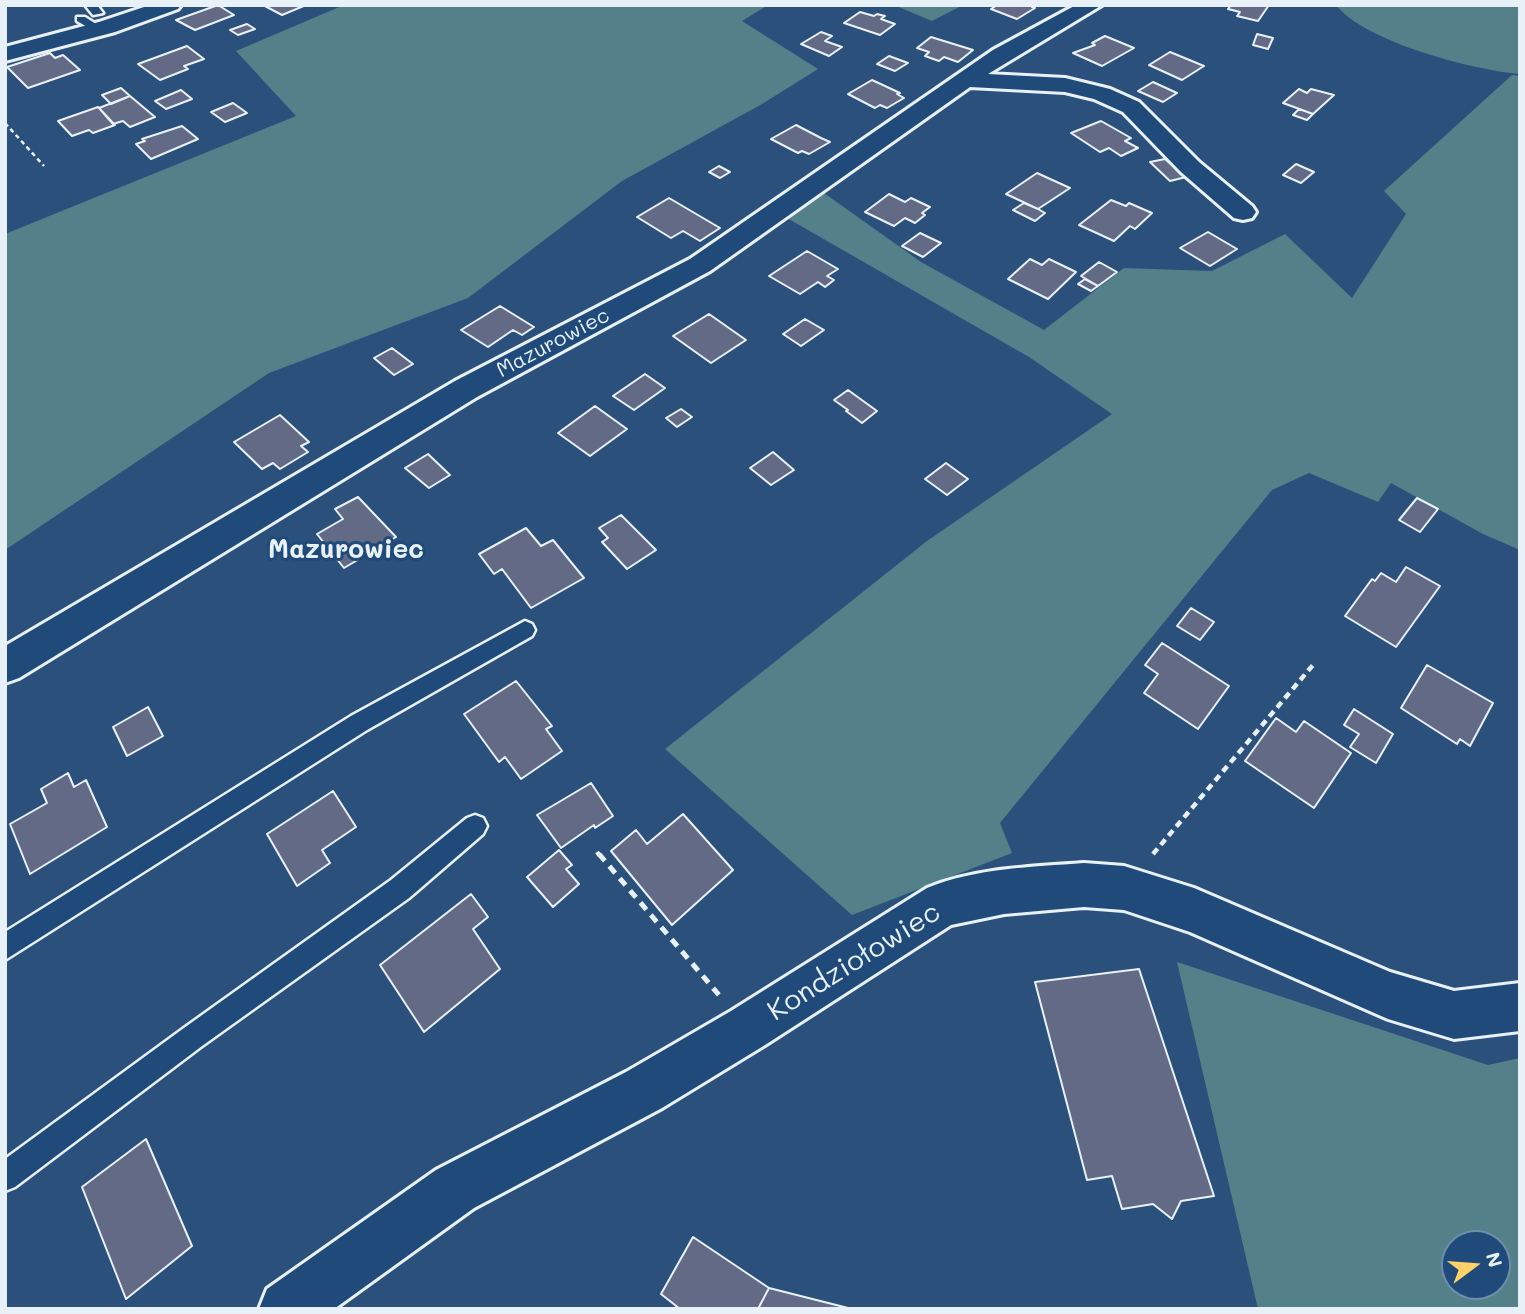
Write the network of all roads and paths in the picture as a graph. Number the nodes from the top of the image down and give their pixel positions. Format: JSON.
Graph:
{"nodes":[{"id":1,"x":123,"y":5,"type":"edge"},
{"id":2,"x":172,"y":5,"type":"edge"},
{"id":3,"x":1092,"y":5,"type":"edge"},
{"id":4,"x":92,"y":16,"type":"edge"},
{"id":5,"x":5,"y":43,"type":"edge"},
{"id":6,"x":5,"y":54,"type":"edge"},
{"id":7,"x":964,"y":80,"type":"junction"},
{"id":8,"x":5,"y":123,"type":"edge"},
{"id":9,"x":44,"y":166,"type":"dead end"},
{"id":10,"x":1243,"y":212,"type":"dead end"},
{"id":11,"x":525,"y":630,"type":"dead end"},
{"id":12,"x":1313,"y":665,"type":"dead end"},
{"id":13,"x":5,"y":666,"type":"edge"},
{"id":14,"x":475,"y":826,"type":"dead end"},
{"id":15,"x":597,"y":852,"type":"dead end"},
{"id":16,"x":1124,"y":888,"type":"junction"},
{"id":17,"x":5,"y":947,"type":"edge"},
{"id":18,"x":1520,"y":1007,"type":"edge"},
{"id":19,"x":748,"y":1028,"type":"junction"},
{"id":20,"x":5,"y":1177,"type":"edge"},
{"id":21,"x":287,"y":1309,"type":"edge"}],
"edges":[{"from":1,"to":4,"type":"street"},
{"from":2,"to":4,"type":"street"},
{"from":3,"to":7,"type":"street","name":"Mazurowiec"},
{"from":4,"to":5,"type":"street"},
{"from":4,"to":6,"type":"street"},
{"from":7,"to":10,"type":"street"},
{"from":7,"to":13,"type":"street","name":"Mazurowiec"},
{"from":8,"to":9,"type":"path"},
{"from":11,"to":17,"type":"lane"},
{"from":12,"to":16,"type":"path"},
{"from":14,"to":20,"type":"lane"},
{"from":15,"to":19,"type":"path"},
{"from":16,"to":18,"type":"street","name":"Kondziołowiec"},
{"from":16,"to":19,"type":"street","name":"Kondziołowiec"},
{"from":19,"to":21,"type":"street","name":"Kondziołowiec"}]}
